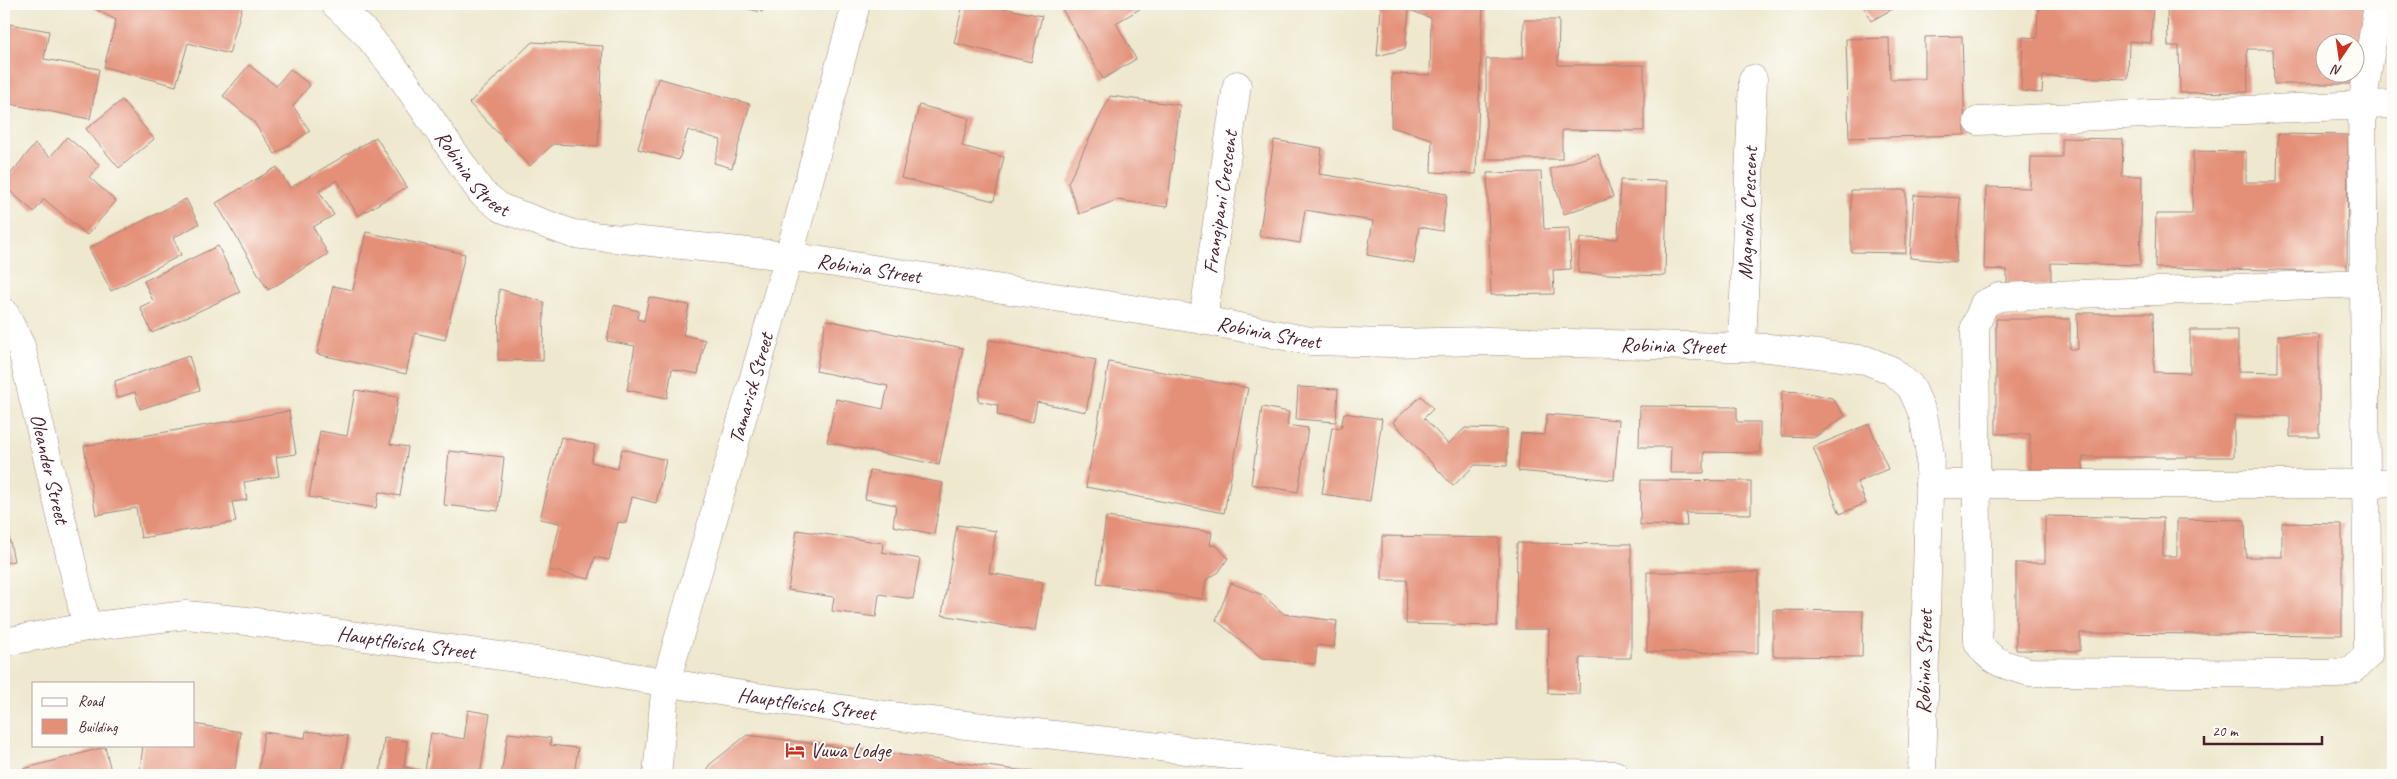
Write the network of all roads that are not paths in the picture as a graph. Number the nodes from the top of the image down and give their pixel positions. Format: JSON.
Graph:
{"nodes":[{"id":1,"x":335,"y":4,"type":"edge"},
{"id":2,"x":856,"y":4,"type":"edge"},
{"id":3,"x":2378,"y":4,"type":"edge"},
{"id":4,"x":1753,"y":79,"type":"dead end"},
{"id":5,"x":1238,"y":85,"type":"dead end"},
{"id":6,"x":2393,"y":104,"type":"edge"},
{"id":7,"x":2362,"y":106,"type":"junction"},
{"id":8,"x":1978,"y":121,"type":"dead end"},
{"id":9,"x":789,"y":256,"type":"junction"},
{"id":10,"x":2364,"y":283,"type":"junction"},
{"id":11,"x":4,"y":312,"type":"edge"},
{"id":12,"x":1203,"y":320,"type":"junction"},
{"id":13,"x":1742,"y":347,"type":"junction"},
{"id":14,"x":2393,"y":482,"type":"edge"},
{"id":15,"x":1929,"y":484,"type":"junction"},
{"id":16,"x":2366,"y":484,"type":"junction"},
{"id":17,"x":1976,"y":485,"type":"junction"},
{"id":18,"x":88,"y":627,"type":"junction"},
{"id":19,"x":4,"y":642,"type":"edge"},
{"id":20,"x":666,"y":682,"type":"junction"},
{"id":21,"x":1347,"y":773,"type":"edge"},
{"id":22,"x":657,"y":775,"type":"edge"},
{"id":23,"x":1615,"y":775,"type":"edge"},
{"id":24,"x":1922,"y":775,"type":"edge"}],
"edges":[{"from":1,"to":9,"type":"street","name":"Robinia Street"},
{"from":2,"to":9,"type":"street","name":"Tamarisk Street"},
{"from":3,"to":7,"type":"street"},
{"from":4,"to":13,"type":"street","name":"Magnolia Crescent"},
{"from":5,"to":12,"type":"street","name":"Frangipani Crescent"},
{"from":6,"to":7,"type":"street"},
{"from":7,"to":8,"type":"street"},
{"from":7,"to":10,"type":"street"},
{"from":9,"to":12,"type":"street","name":"Robinia Street"},
{"from":9,"to":20,"type":"street","name":"Tamarisk Street"},
{"from":10,"to":16,"type":"street"},
{"from":10,"to":17,"type":"street"},
{"from":11,"to":18,"type":"street","name":"Oleander Street"},
{"from":12,"to":13,"type":"street","name":"Robinia Street"},
{"from":13,"to":15,"type":"street","name":"Robinia Street"},
{"from":14,"to":16,"type":"street"},
{"from":15,"to":17,"type":"street"},
{"from":15,"to":24,"type":"street","name":"Robinia Street"},
{"from":16,"to":17,"type":"street"},
{"from":16,"to":17,"type":"street"},
{"from":18,"to":19,"type":"street","name":"Hauptfleisch Street"},
{"from":18,"to":20,"type":"street","name":"Hauptfleisch Street"},
{"from":20,"to":21,"type":"street","name":"Hauptfleisch Street"},
{"from":20,"to":22,"type":"street","name":"Tamarisk Street"},
{"from":21,"to":23,"type":"street","name":"Hauptfleisch Street"}]}
